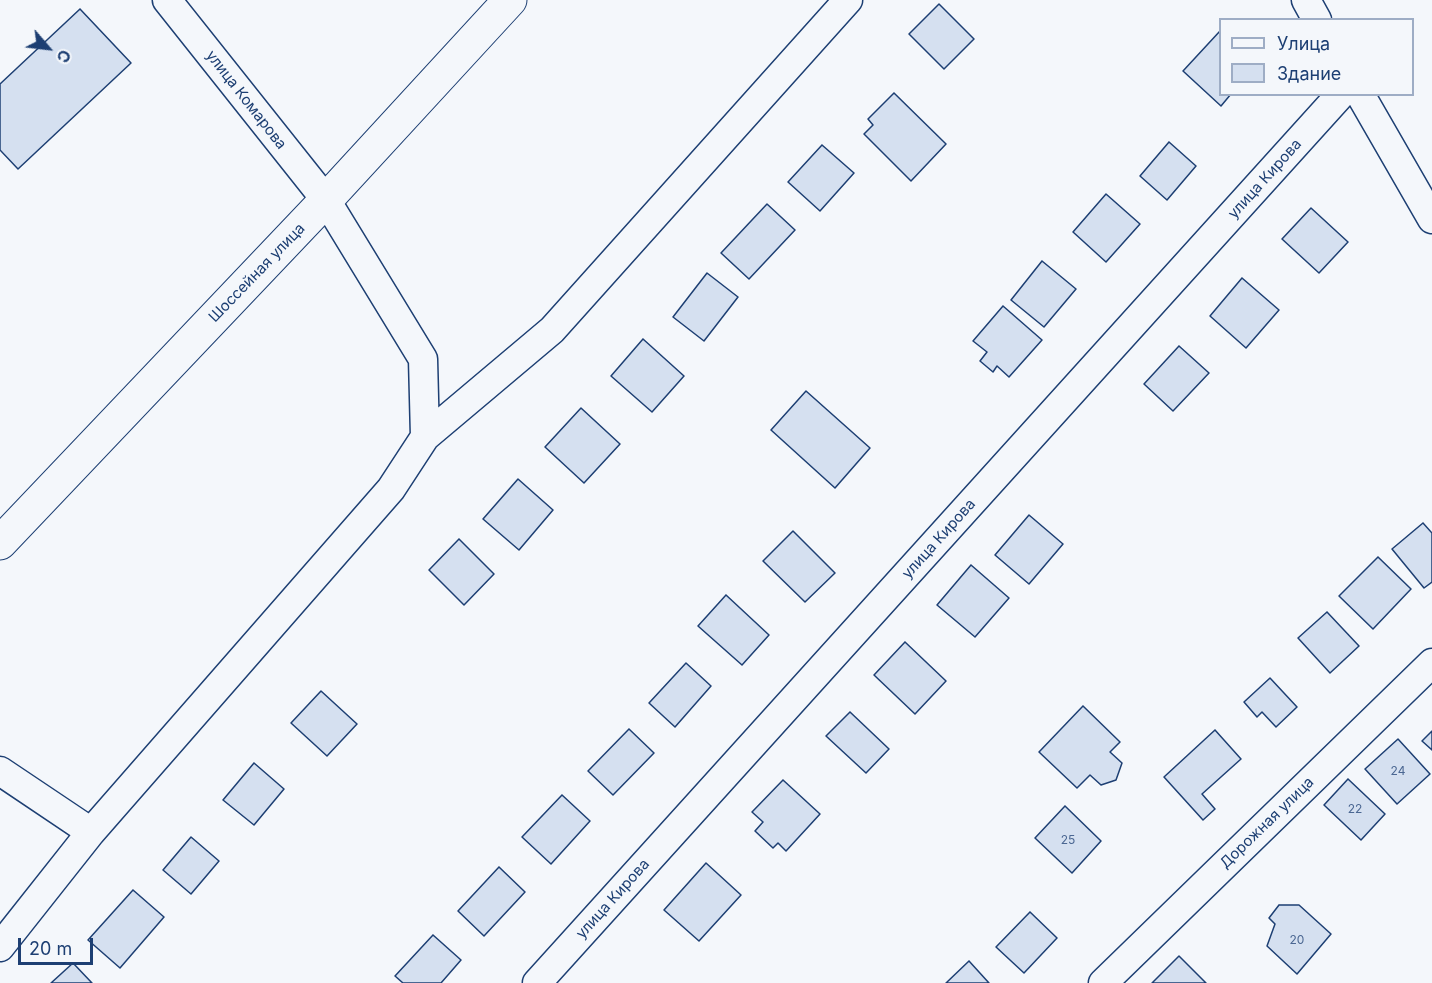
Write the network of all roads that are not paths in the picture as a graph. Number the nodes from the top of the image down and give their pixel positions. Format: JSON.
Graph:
{"nodes":[{"id":1,"x":167,"y":0,"type":"edge"},
{"id":2,"x":510,"y":0,"type":"edge"},
{"id":3,"x":848,"y":0,"type":"edge"},
{"id":4,"x":1306,"y":0,"type":"edge"},
{"id":5,"x":1316,"y":18,"type":"edge"},
{"id":6,"x":1339,"y":96,"type":"edge"},
{"id":7,"x":1361,"y":96,"type":"edge"},
{"id":8,"x":326,"y":200,"type":"junction"},
{"id":9,"x":1432,"y":219,"type":"edge"},
{"id":10,"x":425,"y":437,"type":"junction"},
{"id":11,"x":0,"y":543,"type":"edge"},
{"id":12,"x":1432,"y":663,"type":"edge"},
{"id":13,"x":0,"y":771,"type":"edge"},
{"id":14,"x":91,"y":832,"type":"junction"},
{"id":15,"x":0,"y":947,"type":"edge"},
{"id":16,"x":537,"y":983,"type":"edge"},
{"id":17,"x":1103,"y":983,"type":"edge"}],
"edges":[{"from":1,"to":8,"type":"street","name":"улица Комарова"},
{"from":2,"to":8,"type":"highway","name":"Шоссейная улица"},
{"from":3,"to":10,"type":"street"},
{"from":4,"to":5,"type":"street"},
{"from":6,"to":16,"type":"street","name":"улица Кирова"},
{"from":7,"to":9,"type":"street"},
{"from":8,"to":10,"type":"street","name":"улица Комарова"},
{"from":8,"to":11,"type":"highway","name":"Шоссейная улица"},
{"from":10,"to":14,"type":"street"},
{"from":12,"to":17,"type":"street","name":"Дорожная улица"},
{"from":13,"to":14,"type":"street"},
{"from":14,"to":15,"type":"street"}]}
